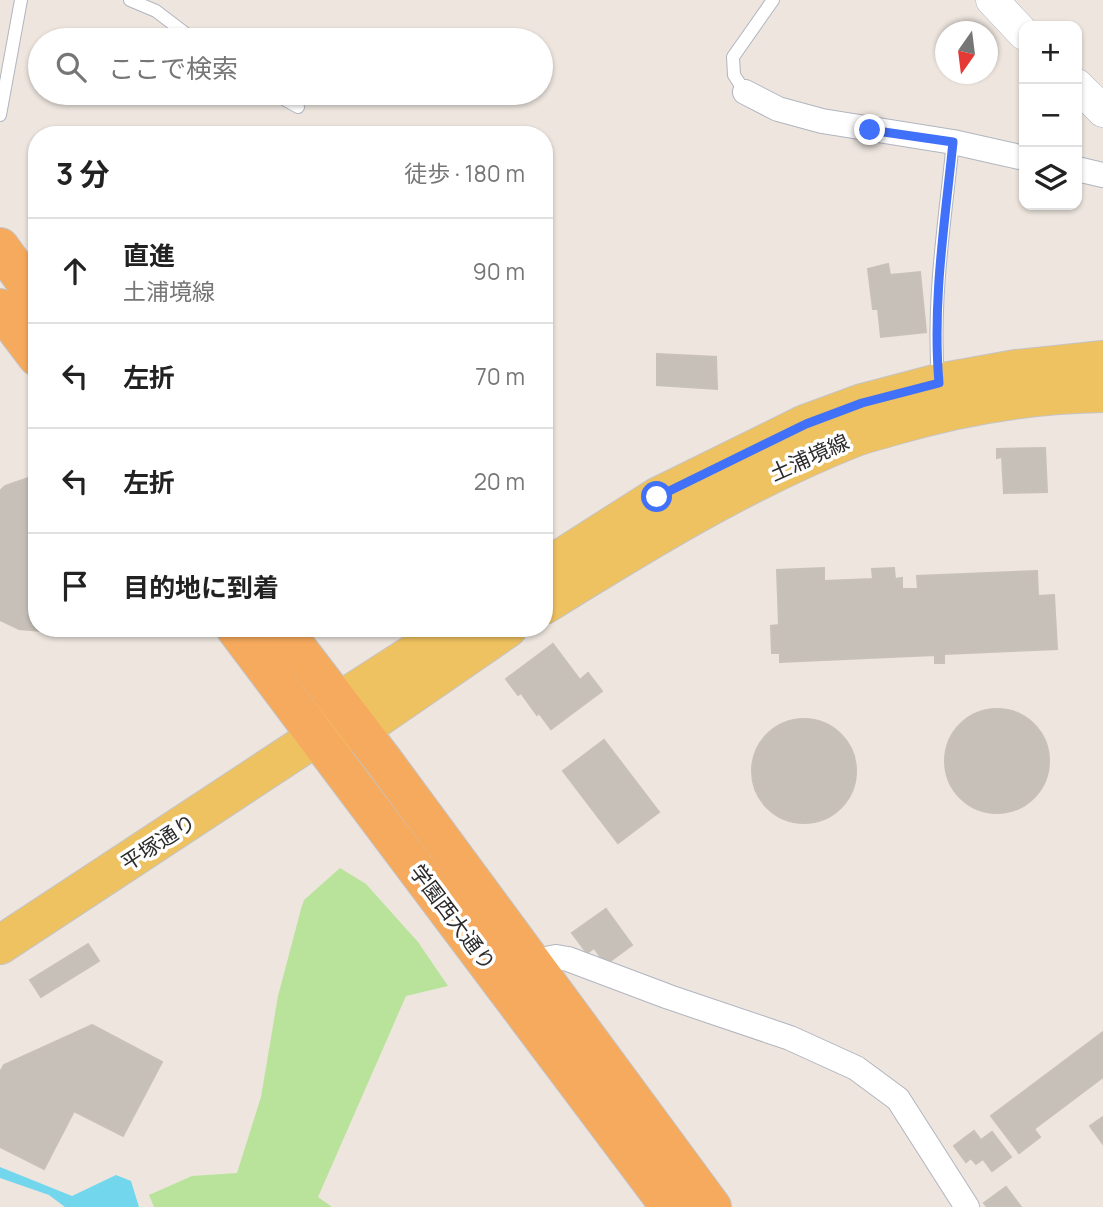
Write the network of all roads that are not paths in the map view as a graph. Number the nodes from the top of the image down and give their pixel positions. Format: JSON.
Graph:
{"nodes":[{"id":1,"x":21,"y":0,"type":"edge"},
{"id":2,"x":130,"y":0,"type":"edge"},
{"id":3,"x":774,"y":0,"type":"edge"},
{"id":4,"x":992,"y":0,"type":"edge"},
{"id":5,"x":178,"y":28,"type":"edge"},
{"id":6,"x":1019,"y":29,"type":"edge"},
{"id":7,"x":1082,"y":90,"type":"edge"},
{"id":8,"x":745,"y":92,"type":"joint"},
{"id":9,"x":294,"y":105,"type":"edge"},
{"id":10,"x":298,"y":107,"type":"dead end"},
{"id":11,"x":1103,"y":111,"type":"edge"},
{"id":12,"x":0,"y":115,"type":"edge"},
{"id":13,"x":953,"y":142,"type":"junction"},
{"id":14,"x":1019,"y":157,"type":"edge"},
{"id":15,"x":1082,"y":170,"type":"edge"},
{"id":16,"x":1103,"y":175,"type":"edge"},
{"id":17,"x":0,"y":247,"type":"edge"},
{"id":18,"x":28,"y":286,"type":"edge"},
{"id":19,"x":0,"y":308,"type":"edge"},
{"id":20,"x":28,"y":345,"type":"edge"},
{"id":21,"x":1103,"y":360,"type":"edge"},
{"id":22,"x":939,"y":383,"type":"junction"},
{"id":23,"x":1103,"y":394,"type":"edge"},
{"id":24,"x":553,"y":563,"type":"edge"},
{"id":25,"x":553,"y":600,"type":"edge"},
{"id":26,"x":242,"y":637,"type":"edge"},
{"id":27,"x":289,"y":637,"type":"edge"},
{"id":28,"x":442,"y":637,"type":"edge"},
{"id":29,"x":492,"y":637,"type":"edge"},
{"id":30,"x":349,"y":716,"type":"junction"},
{"id":31,"x":316,"y":737,"type":"junction"},
{"id":32,"x":0,"y":944,"type":"edge"},
{"id":33,"x":531,"y":962,"type":"junction"},
{"id":34,"x":670,"y":1207,"type":"edge"},
{"id":35,"x":712,"y":1207,"type":"edge"},
{"id":36,"x":967,"y":1207,"type":"edge"}],
"edges":[{"from":1,"to":12,"type":"lane"},
{"from":2,"to":5,"type":"lane"},
{"from":3,"to":8,"type":"lane"},
{"from":4,"to":6,"type":"street"},
{"from":7,"to":11,"type":"street"},
{"from":8,"to":13,"type":"street"},
{"from":9,"to":10,"type":"lane"},
{"from":13,"to":14,"type":"street"},
{"from":13,"to":22,"type":"lane"},
{"from":15,"to":16,"type":"street"},
{"from":17,"to":18,"type":"highway"},
{"from":19,"to":20,"type":"highway"},
{"from":21,"to":22,"type":"main road","name":"土浦境線"},
{"from":22,"to":24,"type":"main road","name":"土浦境線"},
{"from":23,"to":25,"type":"main road","name":"土浦境線"},
{"from":26,"to":31,"type":"highway","name":"学園西大通り"},
{"from":27,"to":30,"type":"highway","name":"学園西大通り"},
{"from":28,"to":30,"type":"main road"},
{"from":29,"to":30,"type":"main road"},
{"from":30,"to":31,"type":"main road","name":"平塚通り"},
{"from":30,"to":33,"type":"highway","name":"学園西大通り"},
{"from":31,"to":32,"type":"main road","name":"平塚通り"},
{"from":31,"to":34,"type":"highway","name":"学園西大通り"},
{"from":33,"to":35,"type":"highway","name":"学園西大通り"},
{"from":33,"to":36,"type":"street"}]}
